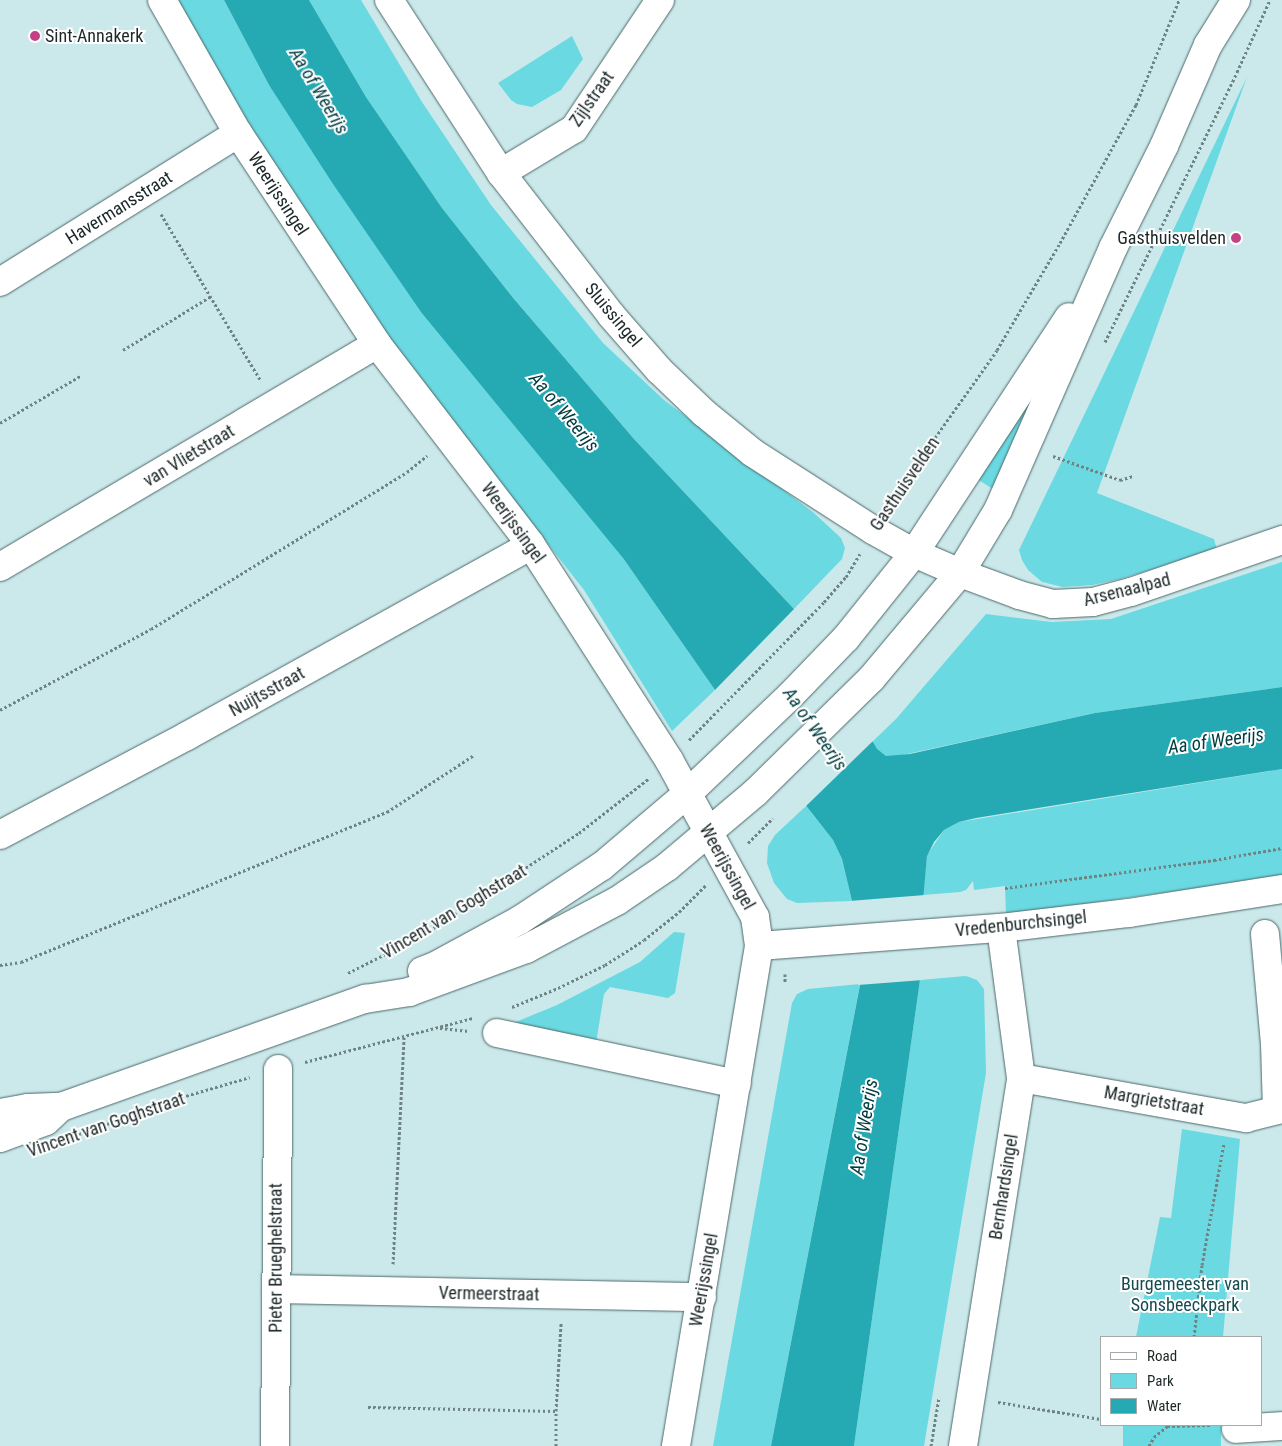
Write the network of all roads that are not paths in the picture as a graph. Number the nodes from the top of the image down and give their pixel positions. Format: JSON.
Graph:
{"nodes":[{"id":1,"x":162,"y":0,"type":"edge"},
{"id":2,"x":389,"y":0,"type":"edge"},
{"id":3,"x":660,"y":0,"type":"edge"},
{"id":4,"x":1216,"y":0,"type":"edge"},
{"id":5,"x":1236,"y":0,"type":"edge"},
{"id":6,"x":1208,"y":45,"type":"junction"},
{"id":7,"x":238,"y":133,"type":"junction"},
{"id":8,"x":501,"y":173,"type":"junction"},
{"id":9,"x":1113,"y":248,"type":"junction"},
{"id":10,"x":0,"y":282,"type":"edge"},
{"id":11,"x":377,"y":344,"type":"junction"},
{"id":12,"x":1282,"y":540,"type":"edge"},
{"id":13,"x":531,"y":545,"type":"junction"},
{"id":14,"x":914,"y":553,"type":"junction"},
{"id":15,"x":0,"y":567,"type":"edge"},
{"id":16,"x":960,"y":573,"type":"junction"},
{"id":17,"x":687,"y":794,"type":"junction"},
{"id":18,"x":708,"y":834,"type":"junction"},
{"id":19,"x":0,"y":835,"type":"edge"},
{"id":20,"x":1282,"y":889,"type":"edge"},
{"id":21,"x":989,"y":929,"type":"junction"},
{"id":22,"x":1265,"y":934,"type":"dead end"},
{"id":23,"x":759,"y":946,"type":"junction"},
{"id":24,"x":365,"y":1000,"type":"junction"},
{"id":25,"x":497,"y":1033,"type":"dead end"},
{"id":26,"x":278,"y":1069,"type":"road end"},
{"id":27,"x":1021,"y":1078,"type":"junction"},
{"id":28,"x":737,"y":1084,"type":"junction"},
{"id":29,"x":61,"y":1107,"type":"junction"},
{"id":30,"x":0,"y":1113,"type":"edge"},
{"id":31,"x":1280,"y":1114,"type":"edge"},
{"id":32,"x":0,"y":1138,"type":"edge"},
{"id":33,"x":276,"y":1289,"type":"junction"},
{"id":34,"x":702,"y":1297,"type":"junction"},
{"id":35,"x":1282,"y":1426,"type":"edge"},
{"id":36,"x":1226,"y":1427,"type":"edge"},
{"id":37,"x":275,"y":1446,"type":"edge"},
{"id":38,"x":676,"y":1446,"type":"edge"},
{"id":39,"x":963,"y":1446,"type":"edge"}],
"edges":[{"from":1,"to":7,"type":"street","name":"Weerijssingel"},
{"from":2,"to":8,"type":"street","name":"Sluissingel"},
{"from":3,"to":8,"type":"street","name":"Zijlstraat"},
{"from":4,"to":6,"type":"street"},
{"from":5,"to":6,"type":"street"},
{"from":6,"to":9,"type":"street"},
{"from":7,"to":10,"type":"street","name":"Havermansstraat"},
{"from":7,"to":11,"type":"street","name":"Weerijssingel"},
{"from":8,"to":14,"type":"street","name":"Sluissingel"},
{"from":9,"to":14,"type":"street"},
{"from":9,"to":16,"type":"street"},
{"from":11,"to":13,"type":"street","name":"Weerijssingel"},
{"from":11,"to":15,"type":"street","name":"van Vlietstraat"},
{"from":12,"to":16,"type":"street","name":"Arsenaalpad"},
{"from":13,"to":17,"type":"street","name":"Weerijssingel"},
{"from":13,"to":19,"type":"street","name":"Nuijtsstraat"},
{"from":14,"to":16,"type":"street","name":"Arsenaalpad"},
{"from":14,"to":17,"type":"street","name":"Vincent van Goghstraat"},
{"from":16,"to":18,"type":"street","name":"Vincent van Goghstraat"},
{"from":17,"to":18,"type":"street","name":"Weerijssingel"},
{"from":17,"to":24,"type":"street","name":"Vincent van Goghstraat"},
{"from":18,"to":23,"type":"street","name":"Weerijssingel"},
{"from":18,"to":24,"type":"street","name":"Vincent van Goghstraat"},
{"from":20,"to":21,"type":"street","name":"Vredenburchsingel"},
{"from":21,"to":23,"type":"street","name":"Vredenburchsingel"},
{"from":21,"to":27,"type":"street","name":"Bernhardsingel"},
{"from":22,"to":31,"type":"street"},
{"from":23,"to":28,"type":"street","name":"Weerijssingel"},
{"from":24,"to":29,"type":"street","name":"Vincent van Goghstraat"},
{"from":25,"to":28,"type":"street"},
{"from":26,"to":33,"type":"street","name":"Pieter Brueghelstraat"},
{"from":27,"to":31,"type":"street","name":"Margrietstraat"},
{"from":27,"to":39,"type":"street","name":"Bernhardsingel"},
{"from":28,"to":34,"type":"street","name":"Weerijssingel"},
{"from":29,"to":30,"type":"street","name":"Vincent van Goghstraat"},
{"from":29,"to":32,"type":"street","name":"Vincent van Goghstraat"},
{"from":33,"to":34,"type":"street","name":"Vermeerstraat"},
{"from":33,"to":37,"type":"street","name":"Pieter Brueghelstraat"},
{"from":34,"to":38,"type":"street","name":"Weerijssingel"},
{"from":35,"to":36,"type":"street"}]}
